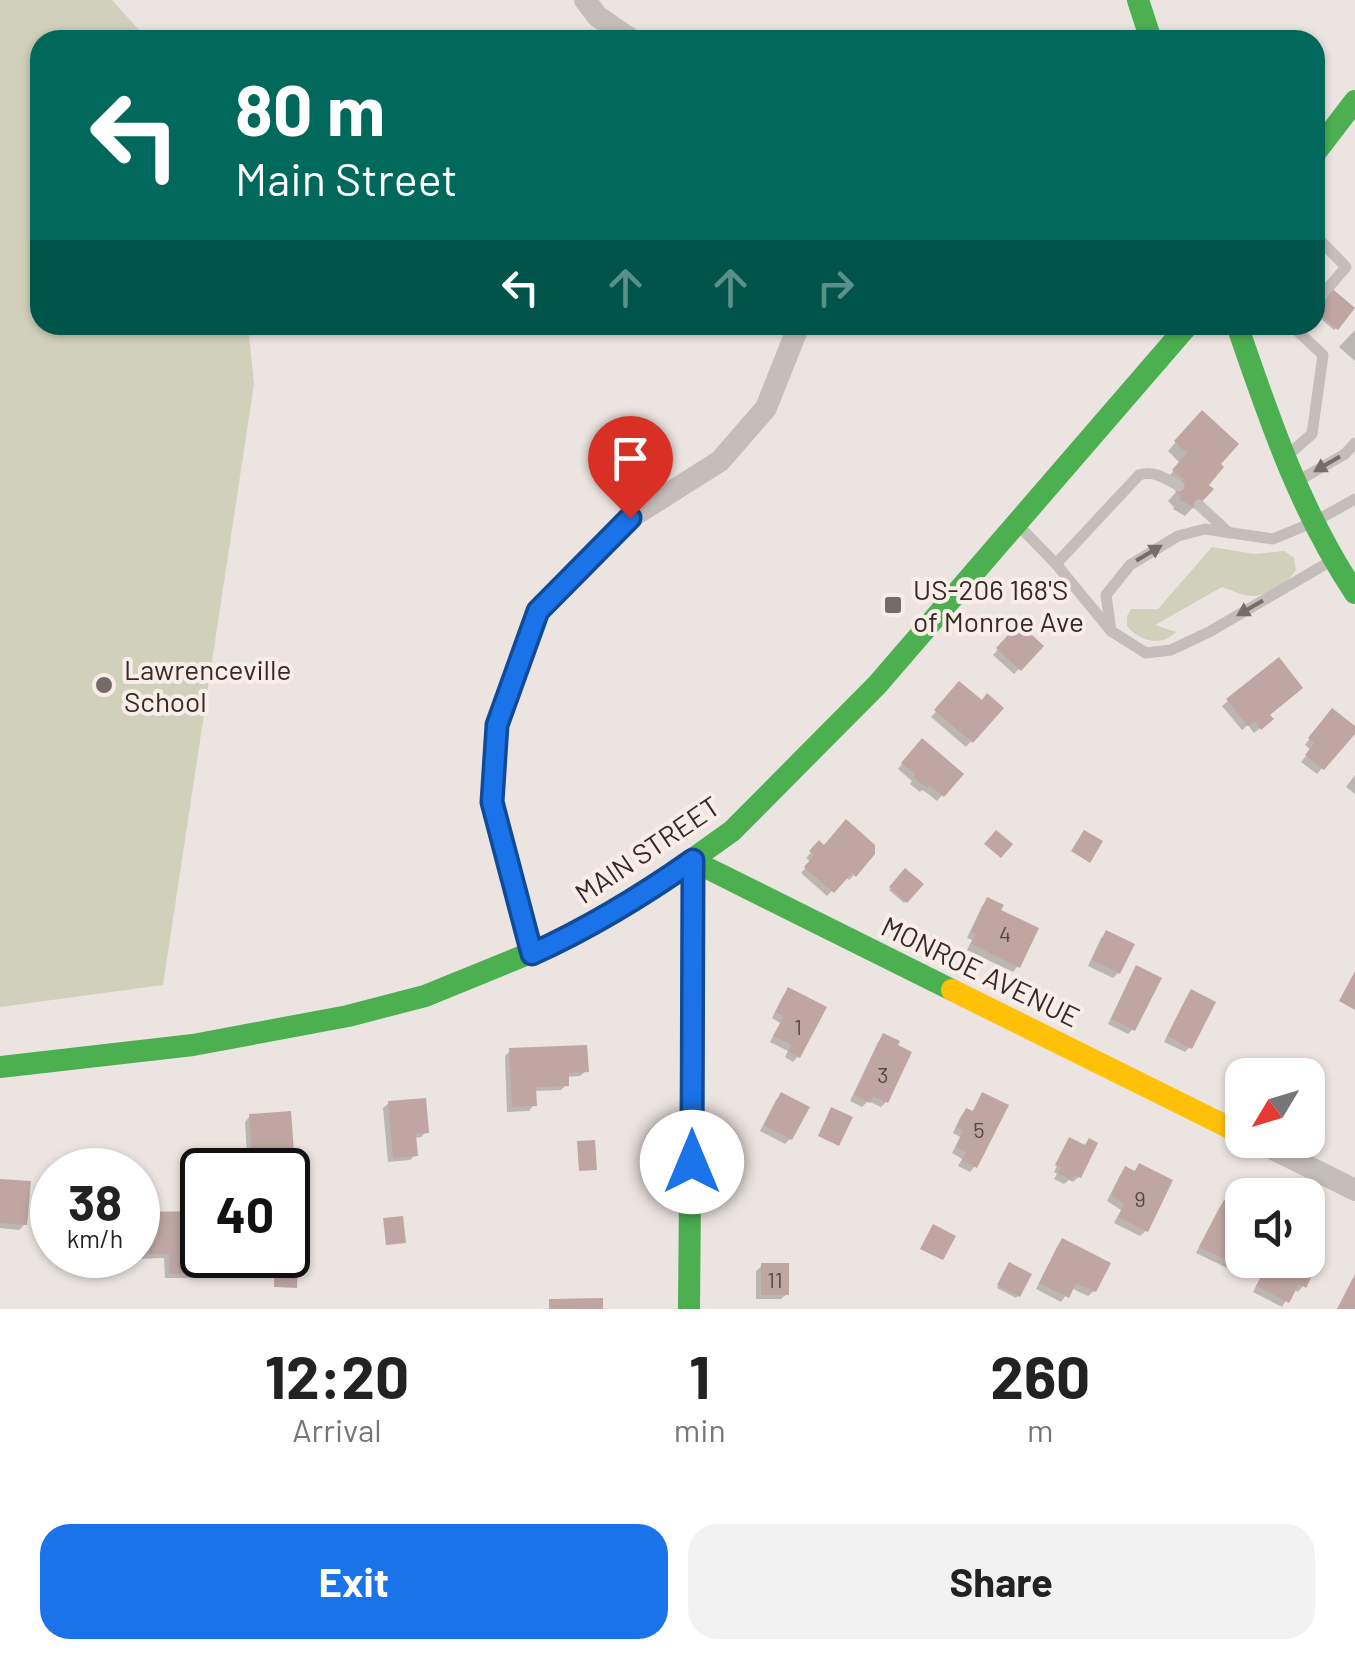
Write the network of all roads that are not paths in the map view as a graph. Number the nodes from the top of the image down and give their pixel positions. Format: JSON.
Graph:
{"nodes":[{"id":1,"x":585,"y":0,"type":"edge"},
{"id":2,"x":1138,"y":0,"type":"edge"},
{"id":3,"x":617,"y":30,"type":"edge"},
{"id":4,"x":1148,"y":30,"type":"edge"},
{"id":5,"x":1355,"y":100,"type":"edge"},
{"id":6,"x":1345,"y":151,"type":"dead end"},
{"id":7,"x":1325,"y":154,"type":"edge"},
{"id":8,"x":1325,"y":161,"type":"edge"},
{"id":9,"x":1325,"y":246,"type":"edge"},
{"id":10,"x":1325,"y":292,"type":"edge"},
{"id":11,"x":796,"y":335,"type":"edge"},
{"id":12,"x":1179,"y":335,"type":"edge"},
{"id":13,"x":1241,"y":335,"type":"edge"},
{"id":14,"x":1303,"y":335,"type":"edge"},
{"id":15,"x":1355,"y":443,"type":"edge"},
{"id":16,"x":1286,"y":457,"type":"junction"},
{"id":17,"x":1296,"y":482,"type":"junction"},
{"id":18,"x":1179,"y":486,"type":"dead end"},
{"id":19,"x":1355,"y":499,"type":"edge"},
{"id":20,"x":1199,"y":504,"type":"dead end"},
{"id":21,"x":1314,"y":522,"type":"junction"},
{"id":22,"x":1017,"y":524,"type":"junction"},
{"id":23,"x":1230,"y":534,"type":"junction"},
{"id":24,"x":1335,"y":559,"type":"junction"},
{"id":25,"x":1056,"y":564,"type":"junction"},
{"id":26,"x":1355,"y":593,"type":"edge"},
{"id":27,"x":1111,"y":631,"type":"junction"},
{"id":28,"x":693,"y":860,"type":"junction"},
{"id":29,"x":532,"y":954,"type":"junction"},
{"id":30,"x":0,"y":1067,"type":"edge"},
{"id":31,"x":1225,"y":1126,"type":"edge"},
{"id":32,"x":1290,"y":1158,"type":"edge"},
{"id":33,"x":1355,"y":1190,"type":"edge"},
{"id":34,"x":689,"y":1309,"type":"edge"}],
"edges":[{"from":1,"to":3,"type":"street"},
{"from":2,"to":4,"type":"main road"},
{"from":5,"to":7,"type":"main road"},
{"from":6,"to":8,"type":"main road"},
{"from":9,"to":10,"type":"lane"},
{"from":11,"to":29,"type":"street"},
{"from":12,"to":22,"type":"main road","name":"MAIN STREET"},
{"from":13,"to":16,"type":"main road"},
{"from":14,"to":16,"type":"lane"},
{"from":15,"to":17,"type":"lane","one_way":true},
{"from":16,"to":17,"type":"main road"},
{"from":17,"to":21,"type":"main road"},
{"from":18,"to":25,"type":"lane"},
{"from":19,"to":21,"type":"lane"},
{"from":20,"to":23,"type":"lane"},
{"from":21,"to":23,"type":"lane"},
{"from":21,"to":24,"type":"main road"},
{"from":22,"to":25,"type":"lane"},
{"from":22,"to":28,"type":"main road","name":"MAIN STREET"},
{"from":27,"to":23,"type":"lane","one_way":true},
{"from":24,"to":26,"type":"main road"},
{"from":24,"to":27,"type":"lane","one_way":true},
{"from":25,"to":27,"type":"lane"},
{"from":28,"to":29,"type":"main road","name":"MAIN STREET"},
{"from":28,"to":31,"type":"main road","name":"MONROE AVENUE"},
{"from":28,"to":34,"type":"main road"},
{"from":29,"to":30,"type":"main road","name":"MAIN STREET"},
{"from":32,"to":33,"type":"street"}]}
